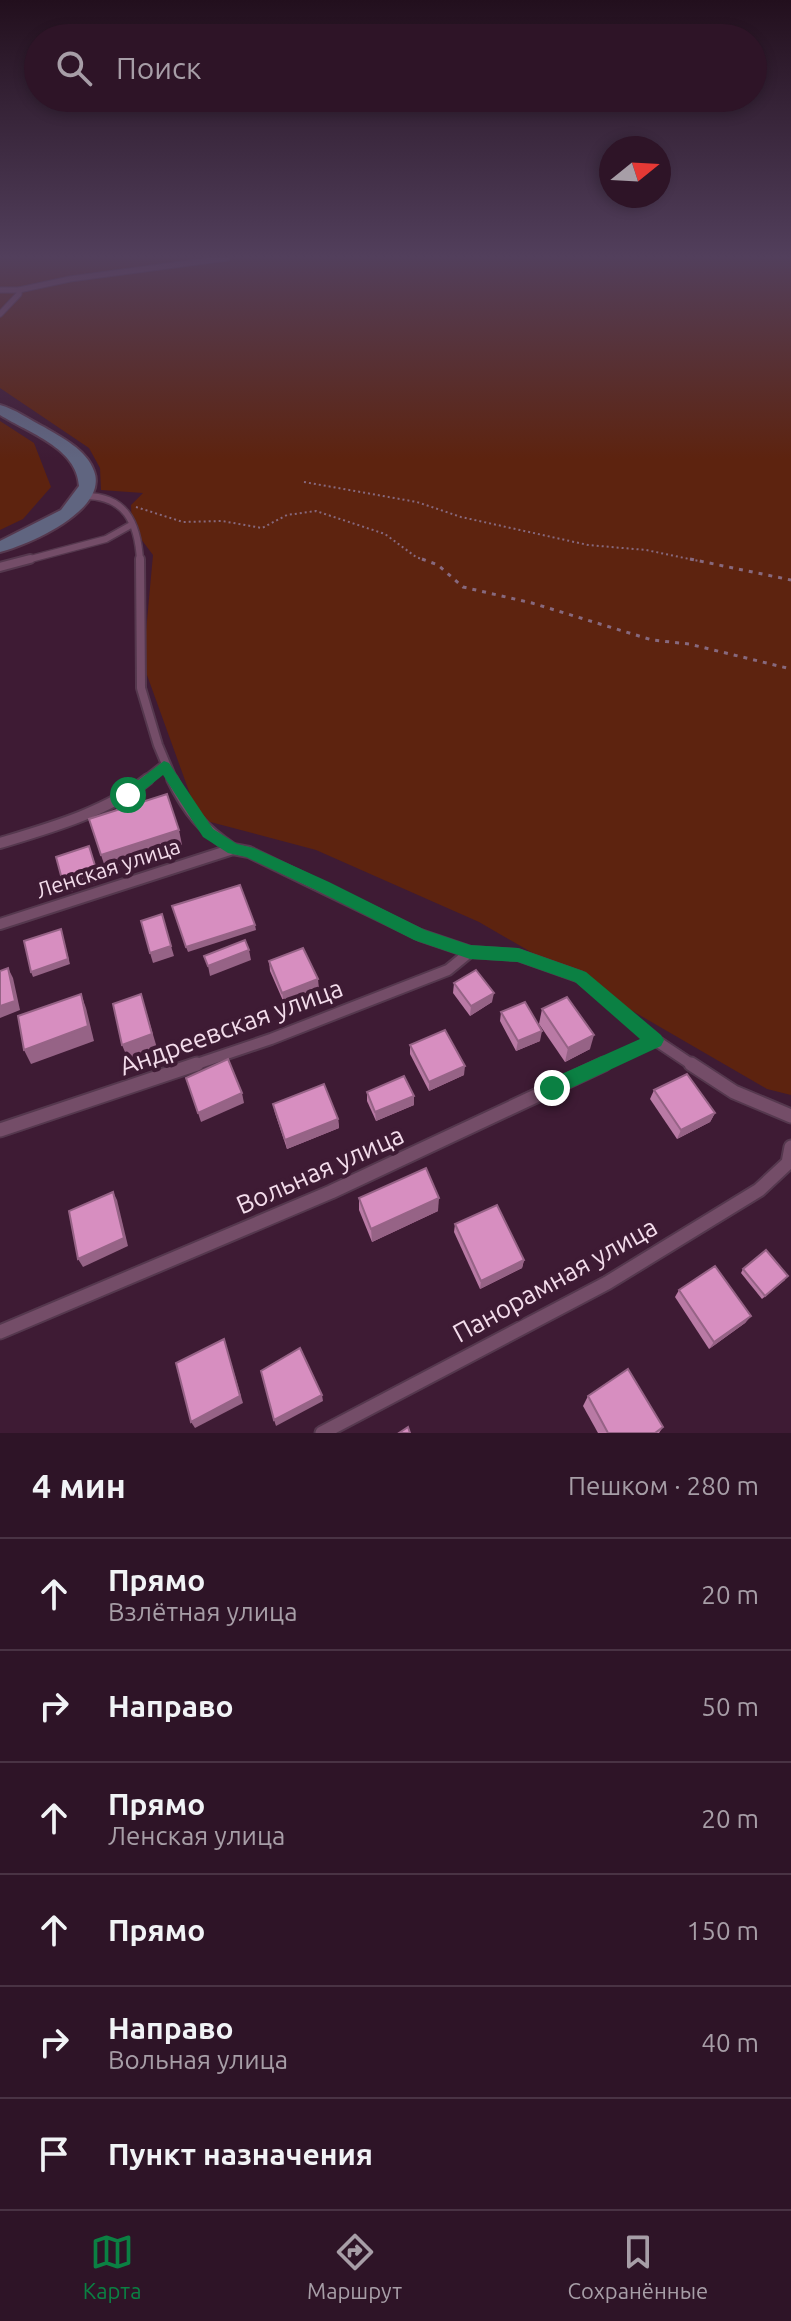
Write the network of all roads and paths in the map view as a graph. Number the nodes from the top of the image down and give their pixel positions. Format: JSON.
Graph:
{"nodes":[{"id":1,"x":0,"y":409,"type":"edge"},
{"id":2,"x":304,"y":482,"type":"dead end"},
{"id":3,"x":83,"y":496,"type":"junction"},
{"id":4,"x":132,"y":506,"type":"dead end"},
{"id":5,"x":131,"y":525,"type":"junction"},
{"id":6,"x":0,"y":547,"type":"edge"},
{"id":7,"x":0,"y":567,"type":"edge"},
{"id":8,"x":791,"y":580,"type":"edge"},
{"id":9,"x":791,"y":669,"type":"edge"},
{"id":10,"x":164,"y":766,"type":"junction"},
{"id":11,"x":0,"y":843,"type":"edge"},
{"id":12,"x":233,"y":849,"type":"junction"},
{"id":13,"x":0,"y":924,"type":"edge"},
{"id":14,"x":470,"y":952,"type":"junction"},
{"id":15,"x":655,"y":1040,"type":"junction"},
{"id":16,"x":791,"y":1116,"type":"edge"},
{"id":17,"x":0,"y":1130,"type":"edge"},
{"id":18,"x":791,"y":1147,"type":"edge"},
{"id":19,"x":0,"y":1332,"type":"edge"},
{"id":20,"x":322,"y":1433,"type":"edge"}],
"edges":[{"from":1,"to":3,"type":"street"},
{"from":2,"to":8,"type":"path"},
{"from":3,"to":5,"type":"lane"},
{"from":3,"to":6,"type":"street"},
{"from":4,"to":9,"type":"path"},
{"from":5,"to":7,"type":"lane"},
{"from":5,"to":10,"type":"lane"},
{"from":10,"to":11,"type":"lane"},
{"from":10,"to":12,"type":"lane"},
{"from":12,"to":13,"type":"lane","name":"Ленская улица"},
{"from":12,"to":14,"type":"lane"},
{"from":14,"to":15,"type":"lane"},
{"from":14,"to":17,"type":"lane","name":"Андреевская улица"},
{"from":15,"to":16,"type":"lane"},
{"from":15,"to":19,"type":"lane","name":"Вольная улица"},
{"from":18,"to":20,"type":"lane","name":"Панорамная улица"}]}
